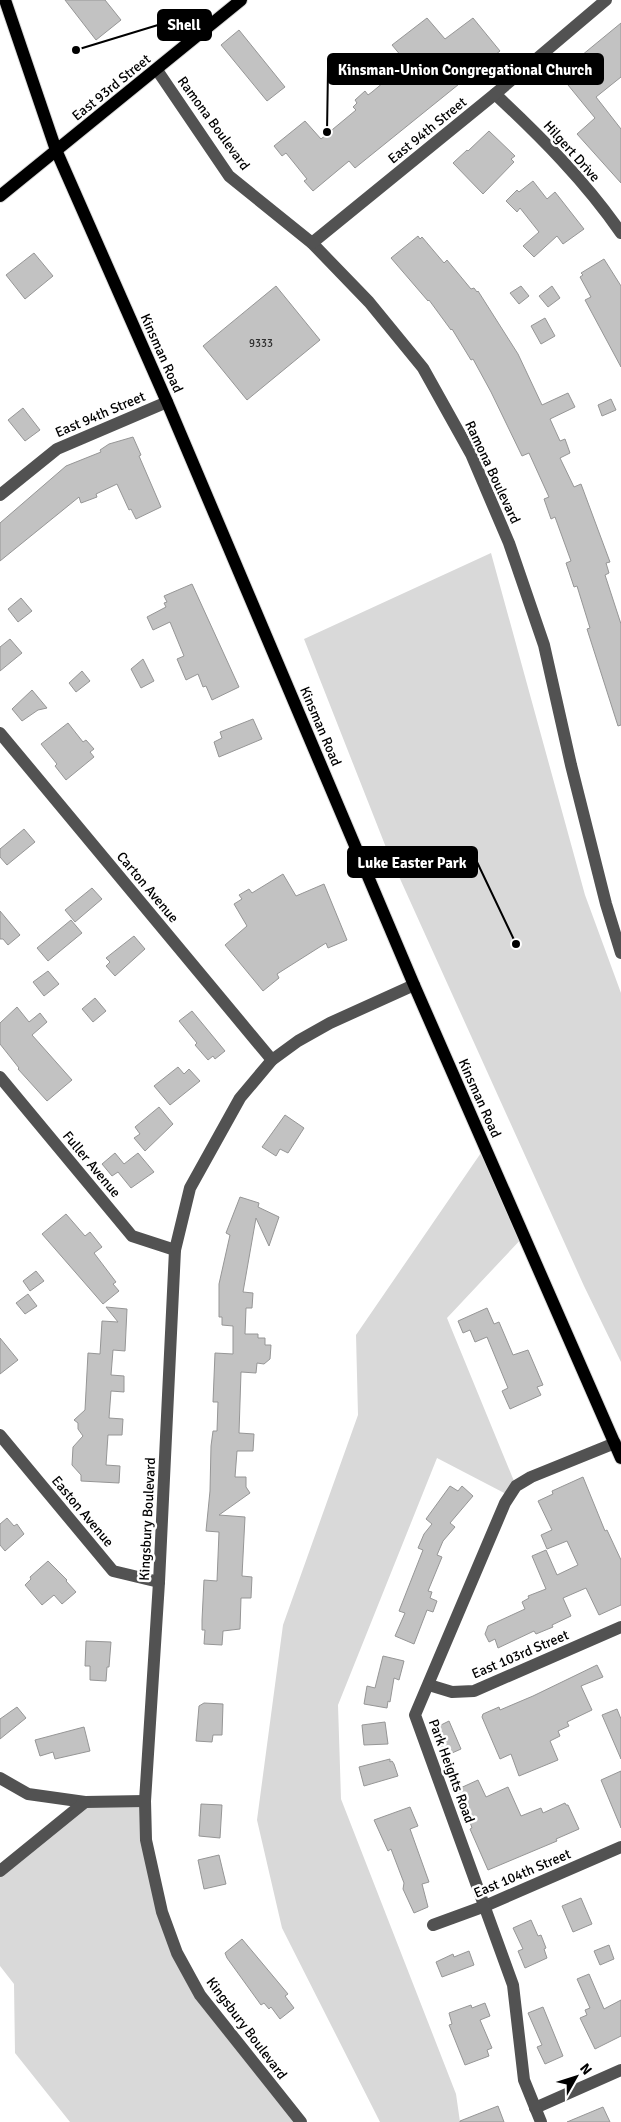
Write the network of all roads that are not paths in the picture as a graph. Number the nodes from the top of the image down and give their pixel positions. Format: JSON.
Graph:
{"nodes":[{"id":1,"x":5,"y":0,"type":"edge"},
{"id":2,"x":241,"y":0,"type":"edge"},
{"id":3,"x":606,"y":0,"type":"edge"},
{"id":4,"x":157,"y":70,"type":"junction"},
{"id":5,"x":495,"y":94,"type":"junction"},
{"id":6,"x":56,"y":150,"type":"junction"},
{"id":7,"x":0,"y":196,"type":"edge"},
{"id":8,"x":621,"y":233,"type":"edge"},
{"id":9,"x":312,"y":243,"type":"junction"},
{"id":10,"x":167,"y":402,"type":"junction"},
{"id":11,"x":0,"y":495,"type":"edge"},
{"id":12,"x":0,"y":733,"type":"edge"},
{"id":13,"x":621,"y":954,"type":"edge"},
{"id":14,"x":414,"y":985,"type":"junction"},
{"id":15,"x":272,"y":1060,"type":"junction"},
{"id":16,"x":0,"y":1077,"type":"edge"},
{"id":17,"x":174,"y":1250,"type":"junction"},
{"id":18,"x":0,"y":1435,"type":"edge"},
{"id":19,"x":615,"y":1443,"type":"junction"},
{"id":20,"x":621,"y":1458,"type":"edge"},
{"id":21,"x":159,"y":1582,"type":"junction"},
{"id":22,"x":621,"y":1627,"type":"edge"},
{"id":23,"x":429,"y":1685,"type":"junction"},
{"id":24,"x":0,"y":1778,"type":"edge"},
{"id":25,"x":145,"y":1801,"type":"junction"},
{"id":26,"x":85,"y":1802,"type":"junction"},
{"id":27,"x":621,"y":1847,"type":"edge"},
{"id":28,"x":0,"y":1871,"type":"edge"},
{"id":29,"x":485,"y":1906,"type":"junction"},
{"id":30,"x":433,"y":1925,"type":"dead end"},
{"id":31,"x":621,"y":2070,"type":"edge"},
{"id":32,"x":535,"y":2108,"type":"junction"},
{"id":33,"x":300,"y":2122,"type":"edge"},
{"id":34,"x":541,"y":2122,"type":"edge"}],
"edges":[{"from":1,"to":6,"type":"main road","name":"Kinsman Road"},
{"from":2,"to":4,"type":"main road","name":"East 93rd Street"},
{"from":3,"to":5,"type":"street","name":"East 94th Street"},
{"from":4,"to":6,"type":"main road","name":"East 93rd Street"},
{"from":4,"to":9,"type":"street","name":"Ramona Boulevard"},
{"from":5,"to":8,"type":"street","name":"Hilgert Drive"},
{"from":5,"to":9,"type":"street","name":"East 94th Street"},
{"from":6,"to":7,"type":"main road","name":"East 93rd Street"},
{"from":6,"to":10,"type":"main road","name":"Kinsman Road"},
{"from":9,"to":13,"type":"street","name":"Ramona Boulevard"},
{"from":10,"to":11,"type":"street","name":"East 94th Street"},
{"from":10,"to":14,"type":"main road","name":"Kinsman Road"},
{"from":12,"to":15,"type":"street","name":"Carton Avenue"},
{"from":14,"to":15,"type":"street","name":"Kingsbury Boulevard"},
{"from":14,"to":19,"type":"main road","name":"Kinsman Road"},
{"from":15,"to":17,"type":"street","name":"Kingsbury Boulevard"},
{"from":16,"to":17,"type":"street","name":"Fuller Avenue"},
{"from":17,"to":21,"type":"street","name":"Kingsbury Boulevard"},
{"from":18,"to":21,"type":"street","name":"Easton Avenue"},
{"from":19,"to":20,"type":"main road","name":"Kinsman Road"},
{"from":19,"to":23,"type":"street","name":"Park Heights Road"},
{"from":21,"to":25,"type":"street","name":"Kingsbury Boulevard"},
{"from":22,"to":23,"type":"street","name":"East 103rd Street"},
{"from":23,"to":29,"type":"street","name":"Park Heights Road"},
{"from":24,"to":26,"type":"street"},
{"from":25,"to":26,"type":"street"},
{"from":25,"to":33,"type":"street","name":"Kingsbury Boulevard"},
{"from":26,"to":28,"type":"street"},
{"from":27,"to":29,"type":"street","name":"East 104th Street"},
{"from":29,"to":30,"type":"street","name":"East 104th Street"},
{"from":29,"to":32,"type":"street","name":"Park Heights Road"},
{"from":31,"to":32,"type":"street"},
{"from":32,"to":34,"type":"street","name":"Park Heights Road"}]}
